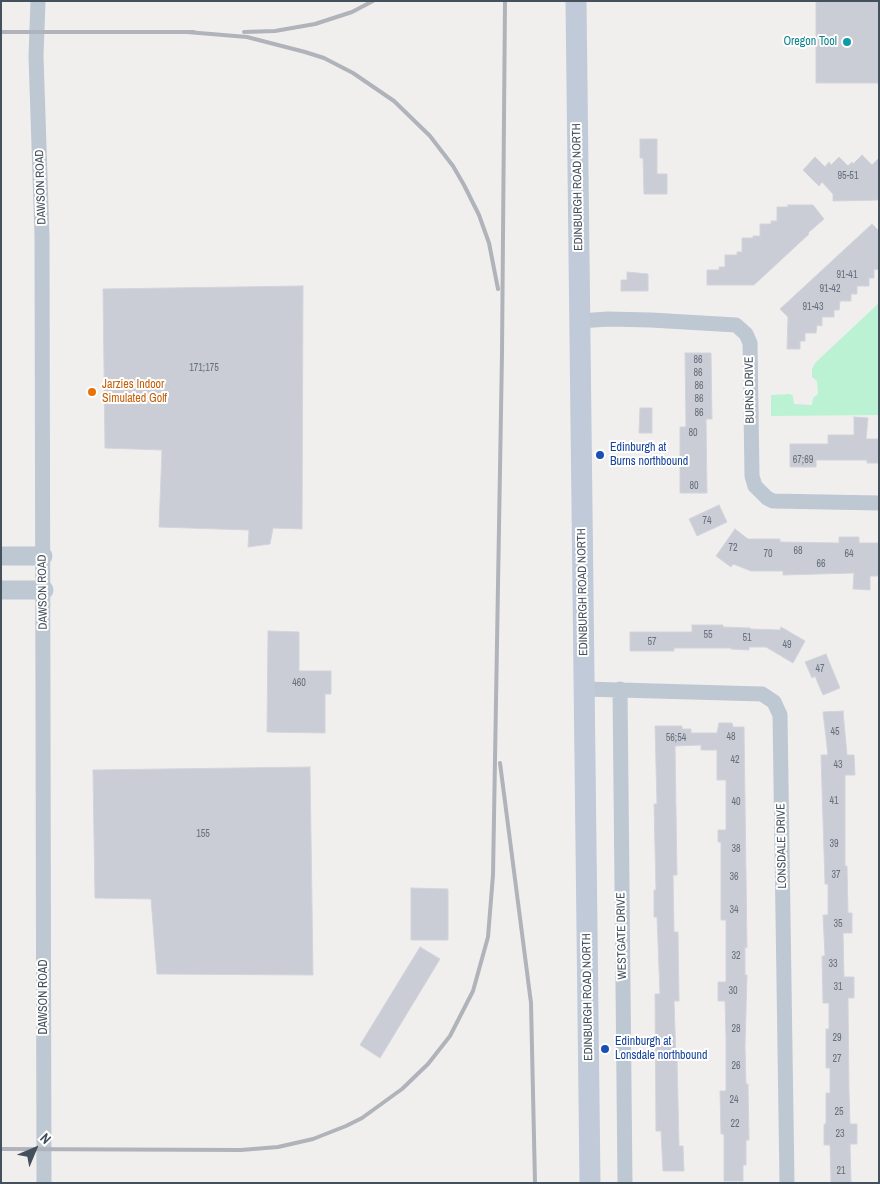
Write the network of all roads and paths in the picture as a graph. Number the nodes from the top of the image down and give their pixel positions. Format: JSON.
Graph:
{"nodes":[{"id":1,"x":38,"y":1,"type":"edge"},
{"id":2,"x":576,"y":1,"type":"edge"},
{"id":3,"x":580,"y":321,"type":"junction"},
{"id":4,"x":879,"y":503,"type":"edge"},
{"id":5,"x":1,"y":556,"type":"edge"},
{"id":6,"x":43,"y":556,"type":"junction"},
{"id":7,"x":1,"y":590,"type":"edge"},
{"id":8,"x":44,"y":590,"type":"junction"},
{"id":9,"x":584,"y":689,"type":"junction"},
{"id":10,"x":620,"y":689,"type":"junction"},
{"id":11,"x":44,"y":1183,"type":"edge"},
{"id":12,"x":590,"y":1183,"type":"edge"},
{"id":13,"x":625,"y":1183,"type":"edge"},
{"id":14,"x":787,"y":1183,"type":"edge"}],
"edges":[{"from":1,"to":6,"type":"street","name":"DAWSON ROAD"},
{"from":2,"to":3,"type":"main road","name":"EDINBURGH ROAD NORTH"},
{"from":3,"to":4,"type":"street","name":"BURNS DRIVE"},
{"from":3,"to":9,"type":"main road","name":"EDINBURGH ROAD NORTH"},
{"from":5,"to":6,"type":"street"},
{"from":6,"to":8,"type":"street","name":"DAWSON ROAD"},
{"from":7,"to":8,"type":"street"},
{"from":8,"to":11,"type":"street","name":"DAWSON ROAD"},
{"from":9,"to":10,"type":"street","name":"LONSDALE DRIVE"},
{"from":9,"to":12,"type":"main road","name":"EDINBURGH ROAD NORTH"},
{"from":10,"to":13,"type":"street","name":"WESTGATE DRIVE"},
{"from":10,"to":14,"type":"street","name":"LONSDALE DRIVE"}]}
